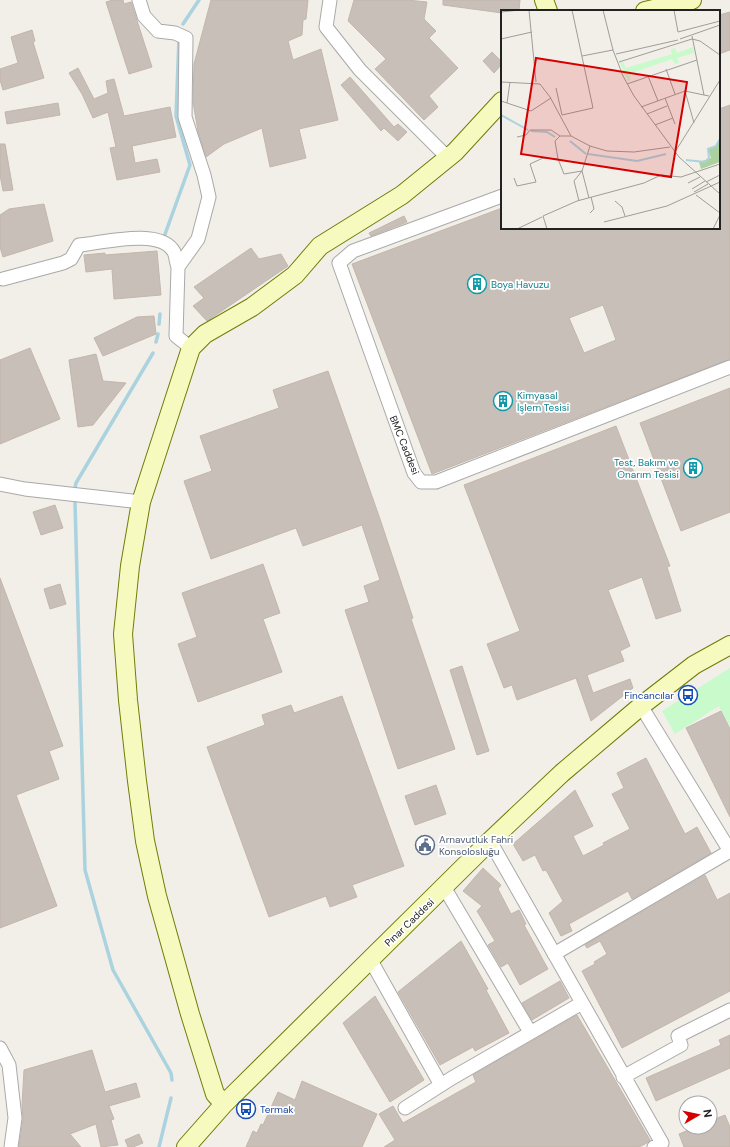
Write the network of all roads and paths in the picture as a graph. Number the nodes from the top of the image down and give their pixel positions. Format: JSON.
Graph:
{"nodes":[{"id":1,"x":139,"y":0,"type":"edge"},
{"id":2,"x":330,"y":0,"type":"edge"},
{"id":3,"x":544,"y":0,"type":"edge"},
{"id":4,"x":692,"y":0,"type":"edge"},
{"id":5,"x":548,"y":10,"type":"edge"},
{"id":6,"x":649,"y":10,"type":"edge"},
{"id":7,"x":501,"y":102,"type":"edge"},
{"id":8,"x":448,"y":158,"type":"junction"},
{"id":9,"x":501,"y":196,"type":"edge"},
{"id":10,"x":178,"y":267,"type":"junction"},
{"id":11,"x":1,"y":276,"type":"edge"},
{"id":12,"x":191,"y":348,"type":"junction"},
{"id":13,"x":730,"y":367,"type":"edge"},
{"id":14,"x":0,"y":484,"type":"edge"},
{"id":15,"x":141,"y":502,"type":"junction"},
{"id":16,"x":730,"y":645,"type":"edge"},
{"id":17,"x":730,"y":659,"type":"edge"},
{"id":18,"x":641,"y":706,"type":"junction"},
{"id":19,"x":490,"y":841,"type":"junction"},
{"id":20,"x":444,"y":888,"type":"junction"},
{"id":21,"x":554,"y":954,"type":"junction"},
{"id":22,"x":370,"y":960,"type":"junction"},
{"id":23,"x":582,"y":1003,"type":"junction"},
{"id":24,"x":730,"y":1010,"type":"edge"},
{"id":25,"x":530,"y":1032,"type":"junction"},
{"id":26,"x":0,"y":1048,"type":"edge"},
{"id":27,"x":623,"y":1077,"type":"junction"},
{"id":28,"x":441,"y":1085,"type":"junction"},
{"id":29,"x":224,"y":1104,"type":"junction"},
{"id":30,"x":405,"y":1108,"type":"dead end"},
{"id":31,"x":192,"y":1145,"type":"edge"},
{"id":32,"x":660,"y":1146,"type":"edge"},
{"id":33,"x":11,"y":1147,"type":"edge"}],
"edges":[{"from":1,"to":10,"type":"street"},
{"from":2,"to":8,"type":"street"},
{"from":3,"to":5,"type":"street"},
{"from":4,"to":6,"type":"street"},
{"from":7,"to":8,"type":"street"},
{"from":8,"to":12,"type":"street"},
{"from":9,"to":13,"type":"street","name":"BMC Caddesi"},
{"from":10,"to":11,"type":"street"},
{"from":10,"to":12,"type":"street"},
{"from":12,"to":15,"type":"street"},
{"from":14,"to":15,"type":"street"},
{"from":15,"to":29,"type":"street"},
{"from":16,"to":18,"type":"street","name":"Pınar Caddesi"},
{"from":17,"to":18,"type":"street","name":"Pınar Caddesi"},
{"from":18,"to":19,"type":"street","name":"Pınar Caddesi"},
{"from":18,"to":21,"type":"street"},
{"from":19,"to":20,"type":"street","name":"Pınar Caddesi"},
{"from":19,"to":21,"type":"street"},
{"from":20,"to":22,"type":"street","name":"Pınar Caddesi"},
{"from":20,"to":25,"type":"street"},
{"from":21,"to":23,"type":"street"},
{"from":22,"to":28,"type":"street"},
{"from":22,"to":29,"type":"street","name":"Pınar Caddesi"},
{"from":23,"to":25,"type":"street"},
{"from":23,"to":27,"type":"street"},
{"from":24,"to":27,"type":"street"},
{"from":25,"to":28,"type":"street"},
{"from":26,"to":33,"type":"street"},
{"from":27,"to":32,"type":"street"},
{"from":28,"to":30,"type":"street"},
{"from":29,"to":31,"type":"street","name":"Pınar Caddesi"}]}
